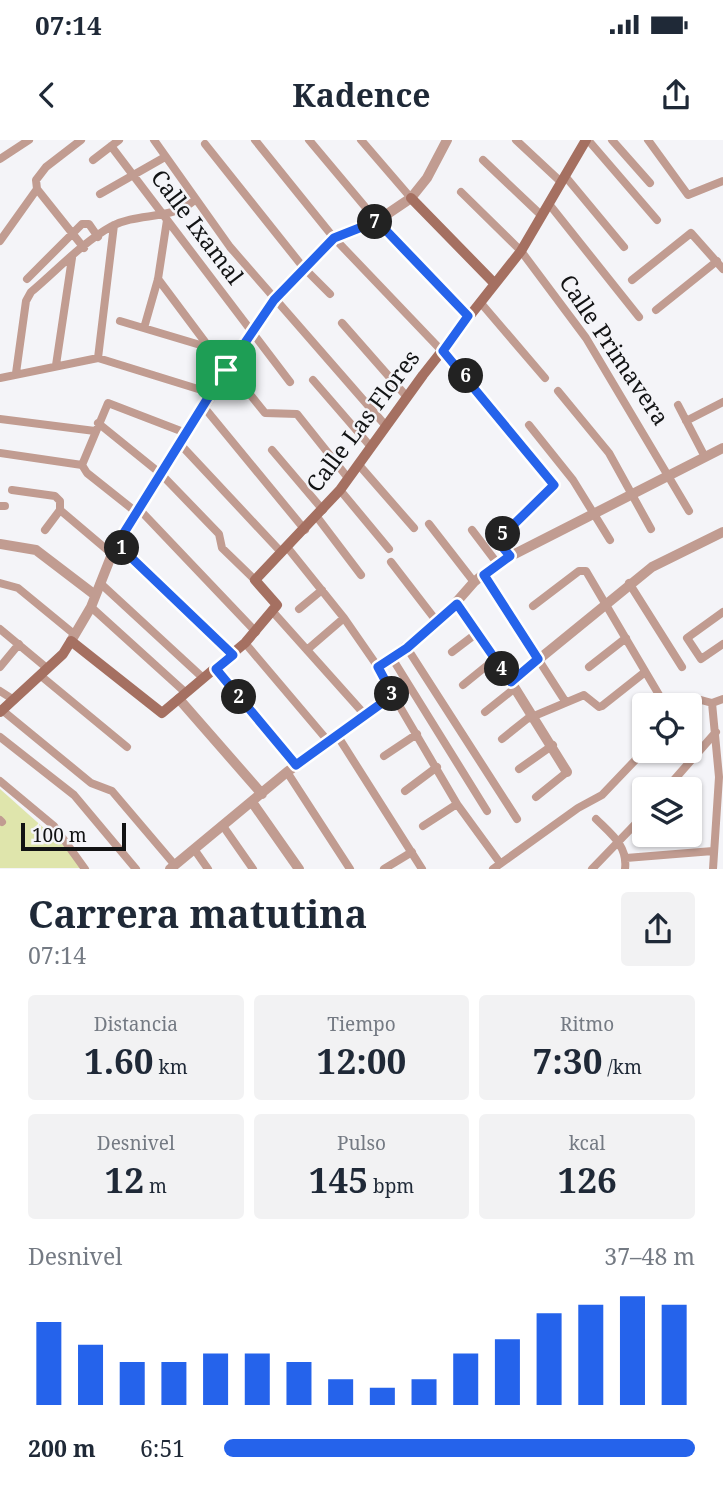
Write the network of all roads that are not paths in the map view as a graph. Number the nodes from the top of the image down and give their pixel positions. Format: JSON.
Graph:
{"nodes":[{"id":1,"x":29,"y":140,"type":"edge"},
{"id":2,"x":81,"y":140,"type":"edge"},
{"id":3,"x":155,"y":140,"type":"edge"},
{"id":4,"x":255,"y":140,"type":"edge"},
{"id":5,"x":309,"y":140,"type":"edge"},
{"id":6,"x":361,"y":140,"type":"edge"},
{"id":7,"x":447,"y":140,"type":"edge"},
{"id":8,"x":516,"y":140,"type":"edge"},
{"id":9,"x":587,"y":140,"type":"edge"},
{"id":10,"x":612,"y":140,"type":"edge"},
{"id":11,"x":648,"y":140,"type":"edge"},
{"id":12,"x":115,"y":143,"type":"edge"},
{"id":13,"x":205,"y":144,"type":"dead end"},
{"id":14,"x":164,"y":157,"type":"junction"},
{"id":15,"x":0,"y":159,"type":"edge"},
{"id":16,"x":93,"y":160,"type":"dead end"},
{"id":17,"x":483,"y":160,"type":"dead end"},
{"id":18,"x":132,"y":174,"type":"junction"},
{"id":19,"x":563,"y":179,"type":"junction"},
{"id":20,"x":723,"y":181,"type":"edge"},
{"id":21,"x":650,"y":183,"type":"dead end"},
{"id":22,"x":37,"y":189,"type":"junction"},
{"id":23,"x":461,"y":192,"type":"dead end"},
{"id":24,"x":100,"y":194,"type":"dead end"},
{"id":25,"x":411,"y":198,"type":"junction"},
{"id":26,"x":195,"y":200,"type":"junction"},
{"id":27,"x":550,"y":204,"type":"junction"},
{"id":28,"x":542,"y":216,"type":"junction"},
{"id":29,"x":165,"y":218,"type":"junction"},
{"id":30,"x":657,"y":220,"type":"dead end"},
{"id":31,"x":377,"y":221,"type":"junction"},
{"id":32,"x":114,"y":225,"type":"junction"},
{"id":33,"x":74,"y":232,"type":"junction"},
{"id":34,"x":98,"y":237,"type":"junction"},
{"id":35,"x":334,"y":238,"type":"junction"},
{"id":36,"x":0,"y":241,"type":"edge"},
{"id":37,"x":624,"y":247,"type":"dead end"},
{"id":38,"x":84,"y":248,"type":"junction"},
{"id":39,"x":521,"y":251,"type":"junction"},
{"id":40,"x":72,"y":257,"type":"junction"},
{"id":41,"x":720,"y":265,"type":"edge"},
{"id":42,"x":303,"y":267,"type":"junction"},
{"id":43,"x":27,"y":279,"type":"dead end"},
{"id":44,"x":158,"y":279,"type":"junction"},
{"id":45,"x":632,"y":280,"type":"dead end"},
{"id":46,"x":494,"y":283,"type":"junction"},
{"id":47,"x":330,"y":294,"type":"dead end"},
{"id":48,"x":274,"y":300,"type":"junction"},
{"id":49,"x":480,"y":302,"type":"junction"},
{"id":50,"x":656,"y":310,"type":"dead end"},
{"id":51,"x":468,"y":316,"type":"junction"},
{"id":52,"x":639,"y":317,"type":"dead end"},
{"id":53,"x":120,"y":321,"type":"dead end"},
{"id":54,"x":342,"y":323,"type":"dead end"},
{"id":55,"x":144,"y":328,"type":"junction"},
{"id":56,"x":251,"y":332,"type":"junction"},
{"id":57,"x":209,"y":348,"type":"junction"},
{"id":58,"x":443,"y":351,"type":"junction"},
{"id":59,"x":98,"y":358,"type":"junction"},
{"id":60,"x":56,"y":365,"type":"junction"},
{"id":61,"x":227,"y":369,"type":"junction"},
{"id":62,"x":16,"y":373,"type":"junction"},
{"id":63,"x":0,"y":378,"type":"edge"},
{"id":64,"x":545,"y":378,"type":"dead end"},
{"id":65,"x":313,"y":380,"type":"dead end"},
{"id":66,"x":290,"y":382,"type":"dead end"},
{"id":67,"x":558,"y":391,"type":"dead end"},
{"id":68,"x":211,"y":393,"type":"junction"},
{"id":69,"x":407,"y":397,"type":"junction"},
{"id":70,"x":723,"y":402,"type":"edge"},
{"id":71,"x":678,"y":405,"type":"dead end"},
{"id":72,"x":203,"y":406,"type":"junction"},
{"id":73,"x":0,"y":419,"type":"edge"},
{"id":74,"x":686,"y":421,"type":"junction"},
{"id":75,"x":529,"y":425,"type":"dead end"},
{"id":76,"x":386,"y":426,"type":"junction"},
{"id":77,"x":97,"y":427,"type":"junction"},
{"id":78,"x":186,"y":433,"type":"junction"},
{"id":79,"x":179,"y":443,"type":"junction"},
{"id":80,"x":371,"y":447,"type":"junction"},
{"id":81,"x":723,"y":448,"type":"edge"},
{"id":82,"x":272,"y":450,"type":"dead end"},
{"id":83,"x":0,"y":453,"type":"edge"},
{"id":84,"x":705,"y":457,"type":"junction"},
{"id":85,"x":82,"y":465,"type":"junction"},
{"id":86,"x":359,"y":465,"type":"junction"},
{"id":87,"x":161,"y":474,"type":"junction"},
{"id":88,"x":669,"y":474,"type":"junction"},
{"id":89,"x":348,"y":478,"type":"junction"},
{"id":90,"x":12,"y":490,"type":"dead end"},
{"id":91,"x":340,"y":491,"type":"junction"},
{"id":92,"x":633,"y":493,"type":"junction"},
{"id":93,"x":61,"y":507,"type":"junction"},
{"id":94,"x":137,"y":510,"type":"junction"},
{"id":95,"x":689,"y":511,"type":"dead end"},
{"id":96,"x":595,"y":512,"type":"junction"},
{"id":97,"x":320,"y":513,"type":"junction"},
{"id":98,"x":429,"y":524,"type":"dead end"},
{"id":99,"x":414,"y":528,"type":"dead end"},
{"id":100,"x":651,"y":529,"type":"dead end"},
{"id":101,"x":45,"y":530,"type":"dead end"},
{"id":102,"x":304,"y":530,"type":"junction"},
{"id":103,"x":472,"y":530,"type":"dead end"},
{"id":104,"x":723,"y":532,"type":"edge"},
{"id":105,"x":610,"y":540,"type":"dead end"},
{"id":106,"x":0,"y":544,"type":"edge"},
{"id":107,"x":117,"y":544,"type":"junction"},
{"id":108,"x":389,"y":549,"type":"dead end"},
{"id":109,"x":284,"y":550,"type":"junction"},
{"id":110,"x":112,"y":554,"type":"junction"},
{"id":111,"x":510,"y":556,"type":"junction"},
{"id":112,"x":391,"y":562,"type":"dead end"},
{"id":113,"x":497,"y":563,"type":"junction"},
{"id":114,"x":361,"y":575,"type":"dead end"},
{"id":115,"x":484,"y":575,"type":"junction"},
{"id":116,"x":255,"y":580,"type":"junction"},
{"id":117,"x":474,"y":582,"type":"junction"},
{"id":118,"x":0,"y":583,"type":"edge"},
{"id":119,"x":100,"y":583,"type":"junction"},
{"id":120,"x":629,"y":583,"type":"junction"},
{"id":121,"x":322,"y":590,"type":"junction"},
{"id":122,"x":95,"y":595,"type":"junction"},
{"id":123,"x":606,"y":603,"type":"junction"},
{"id":124,"x":457,"y":604,"type":"junction"},
{"id":125,"x":533,"y":606,"type":"dead end"},
{"id":126,"x":91,"y":607,"type":"junction"},
{"id":127,"x":275,"y":607,"type":"junction"},
{"id":128,"x":299,"y":609,"type":"dead end"},
{"id":129,"x":723,"y":612,"type":"edge"},
{"id":130,"x":344,"y":618,"type":"junction"},
{"id":131,"x":438,"y":623,"type":"junction"},
{"id":132,"x":0,"y":629,"type":"edge"},
{"id":133,"x":256,"y":632,"type":"junction"},
{"id":134,"x":477,"y":633,"type":"junction"},
{"id":135,"x":73,"y":638,"type":"junction"},
{"id":136,"x":626,"y":638,"type":"junction"},
{"id":137,"x":245,"y":643,"type":"junction"},
{"id":138,"x":19,"y":644,"type":"junction"},
{"id":139,"x":723,"y":644,"type":"edge"},
{"id":140,"x":407,"y":648,"type":"junction"},
{"id":141,"x":308,"y":649,"type":"junction"},
{"id":142,"x":452,"y":652,"type":"dead end"},
{"id":143,"x":233,"y":655,"type":"junction"},
{"id":144,"x":392,"y":658,"type":"junction"},
{"id":145,"x":495,"y":659,"type":"junction"},
{"id":146,"x":538,"y":659,"type":"junction"},
{"id":147,"x":0,"y":667,"type":"edge"},
{"id":148,"x":378,"y":667,"type":"junction"},
{"id":149,"x":589,"y":667,"type":"dead end"},
{"id":150,"x":682,"y":667,"type":"dead end"},
{"id":151,"x":216,"y":669,"type":"junction"},
{"id":152,"x":645,"y":672,"type":"junction"},
{"id":153,"x":44,"y":673,"type":"junction"},
{"id":154,"x":202,"y":677,"type":"junction"},
{"id":155,"x":463,"y":685,"type":"dead end"},
{"id":156,"x":513,"y":685,"type":"junction"},
{"id":157,"x":0,"y":691,"type":"edge"},
{"id":158,"x":658,"y":693,"type":"edge"},
{"id":159,"x":393,"y":695,"type":"junction"},
{"id":160,"x":182,"y":696,"type":"junction"},
{"id":161,"x":14,"y":699,"type":"junction"},
{"id":162,"x":723,"y":699,"type":"edge"},
{"id":163,"x":565,"y":701,"type":"junction"},
{"id":164,"x":709,"y":702,"type":"junction"},
{"id":165,"x":702,"y":703,"type":"edge"},
{"id":166,"x":1,"y":711,"type":"edge"},
{"id":167,"x":485,"y":712,"type":"dead end"},
{"id":168,"x":366,"y":716,"type":"junction"},
{"id":169,"x":533,"y":716,"type":"junction"},
{"id":170,"x":716,"y":732,"type":"junction"},
{"id":171,"x":417,"y":734,"type":"junction"},
{"id":172,"x":0,"y":737,"type":"edge"},
{"id":173,"x":333,"y":738,"type":"junction"},
{"id":174,"x":502,"y":739,"type":"dead end"},
{"id":175,"x":552,"y":745,"type":"junction"},
{"id":176,"x":127,"y":747,"type":"dead end"},
{"id":177,"x":384,"y":756,"type":"dead end"},
{"id":178,"x":632,"y":763,"type":"edge"},
{"id":179,"x":437,"y":766,"type":"junction"},
{"id":180,"x":291,"y":769,"type":"junction"},
{"id":181,"x":519,"y":769,"type":"dead end"},
{"id":182,"x":567,"y":772,"type":"joint"},
{"id":183,"x":721,"y":776,"type":"edge"},
{"id":184,"x":677,"y":777,"type":"edge"},
{"id":185,"x":0,"y":781,"type":"edge"},
{"id":186,"x":405,"y":791,"type":"dead end"},
{"id":187,"x":262,"y":794,"type":"junction"},
{"id":188,"x":536,"y":797,"type":"dead end"},
{"id":189,"x":252,"y":802,"type":"junction"},
{"id":190,"x":457,"y":804,"type":"junction"},
{"id":191,"x":486,"y":811,"type":"dead end"},
{"id":192,"x":517,"y":819,"type":"dead end"},
{"id":193,"x":596,"y":819,"type":"dead end"},
{"id":194,"x":223,"y":826,"type":"junction"},
{"id":195,"x":423,"y":826,"type":"dead end"},
{"id":196,"x":632,"y":829,"type":"edge"},
{"id":197,"x":720,"y":833,"type":"edge"},
{"id":198,"x":620,"y":843,"type":"junction"},
{"id":199,"x":194,"y":849,"type":"junction"},
{"id":200,"x":713,"y":851,"type":"junction"},
{"id":201,"x":412,"y":852,"type":"junction"},
{"id":202,"x":626,"y":858,"type":"junction"},
{"id":203,"x":496,"y":866,"type":"edge"},
{"id":204,"x":172,"y":867,"type":"edge"},
{"id":205,"x":85,"y":869,"type":"edge"},
{"id":206,"x":136,"y":869,"type":"edge"},
{"id":207,"x":208,"y":869,"type":"edge"},
{"id":208,"x":253,"y":869,"type":"edge"},
{"id":209,"x":299,"y":869,"type":"edge"},
{"id":210,"x":350,"y":869,"type":"edge"},
{"id":211,"x":384,"y":869,"type":"edge"},
{"id":212,"x":422,"y":869,"type":"edge"},
{"id":213,"x":592,"y":869,"type":"edge"},
{"id":214,"x":625,"y":869,"type":"edge"},
{"id":215,"x":713,"y":869,"type":"edge"}],
"edges":[{"from":1,"to":15,"type":"street"},
{"from":2,"to":22,"type":"street"},
{"from":3,"to":14,"type":"street"},
{"from":4,"to":35,"type":"street"},
{"from":5,"to":31,"type":"street"},
{"from":6,"to":25,"type":"street"},
{"from":7,"to":25,"type":"street"},
{"from":8,"to":19,"type":"street"},
{"from":9,"to":19,"type":"main road","name":"Calle Las Flores"},
{"from":9,"to":30,"type":"street"},
{"from":10,"to":21,"type":"street"},
{"from":11,"to":20,"type":"street"},
{"from":12,"to":16,"type":"street"},
{"from":12,"to":18,"type":"street","name":"Calle Ixamal"},
{"from":13,"to":42,"type":"street"},
{"from":14,"to":18,"type":"street"},
{"from":14,"to":26,"type":"street"},
{"from":17,"to":28,"type":"street"},
{"from":18,"to":24,"type":"street"},
{"from":18,"to":29,"type":"street","name":"Calle Ixamal"},
{"from":19,"to":27,"type":"main road","name":"Calle Las Flores"},
{"from":19,"to":37,"type":"street"},
{"from":22,"to":33,"type":"street"},
{"from":22,"to":36,"type":"street"},
{"from":23,"to":39,"type":"street","name":"Calle Primavera"},
{"from":25,"to":31,"type":"street"},
{"from":25,"to":46,"type":"main road"},
{"from":26,"to":29,"type":"street"},
{"from":26,"to":48,"type":"street"},
{"from":27,"to":28,"type":"main road","name":"Calle Las Flores"},
{"from":27,"to":52,"type":"street"},
{"from":28,"to":39,"type":"main road","name":"Calle Las Flores"},
{"from":29,"to":32,"type":"street"},
{"from":29,"to":44,"type":"street"},
{"from":29,"to":56,"type":"street","name":"Calle Ixamal"},
{"from":31,"to":35,"type":"street"},
{"from":31,"to":51,"type":"street"},
{"from":32,"to":34,"type":"street"},
{"from":32,"to":59,"type":"street"},
{"from":33,"to":34,"type":"street"},
{"from":33,"to":38,"type":"street"},
{"from":33,"to":43,"type":"street"},
{"from":34,"to":38,"type":"street"},
{"from":35,"to":42,"type":"street"},
{"from":35,"to":58,"type":"street"},
{"from":38,"to":40,"type":"street"},
{"from":39,"to":46,"type":"main road","name":"Calle Las Flores"},
{"from":39,"to":88,"type":"street","name":"Calle Primavera"},
{"from":40,"to":60,"type":"street"},
{"from":40,"to":62,"type":"street"},
{"from":41,"to":45,"type":"street"},
{"from":41,"to":50,"type":"street"},
{"from":42,"to":47,"type":"street"},
{"from":42,"to":48,"type":"street"},
{"from":44,"to":55,"type":"street"},
{"from":44,"to":57,"type":"street"},
{"from":46,"to":49,"type":"main road","name":"Calle Las Flores"},
{"from":48,"to":56,"type":"street"},
{"from":48,"to":76,"type":"street"},
{"from":49,"to":51,"type":"main road","name":"Calle Las Flores"},
{"from":49,"to":64,"type":"street"},
{"from":51,"to":58,"type":"main road","name":"Calle Las Flores"},
{"from":53,"to":55,"type":"street"},
{"from":54,"to":69,"type":"street"},
{"from":55,"to":57,"type":"street"},
{"from":56,"to":61,"type":"street"},
{"from":56,"to":66,"type":"street","name":"Calle Ixamal"},
{"from":57,"to":61,"type":"street"},
{"from":58,"to":69,"type":"main road","name":"Calle Las Flores"},
{"from":58,"to":111,"type":"street"},
{"from":59,"to":60,"type":"street"},
{"from":59,"to":68,"type":"street"},
{"from":60,"to":62,"type":"street"},
{"from":61,"to":68,"type":"street"},
{"from":61,"to":89,"type":"street"},
{"from":62,"to":63,"type":"street"},
{"from":65,"to":80,"type":"street"},
{"from":67,"to":92,"type":"street"},
{"from":68,"to":72,"type":"street"},
{"from":69,"to":76,"type":"main road","name":"Calle Las Flores"},
{"from":70,"to":74,"type":"street"},
{"from":71,"to":74,"type":"street"},
{"from":72,"to":78,"type":"street"},
{"from":72,"to":102,"type":"street"},
{"from":73,"to":77,"type":"street"},
{"from":74,"to":84,"type":"street"},
{"from":75,"to":96,"type":"street"},
{"from":76,"to":80,"type":"main road","name":"Calle Las Flores"},
{"from":77,"to":78,"type":"street"},
{"from":77,"to":85,"type":"street"},
{"from":77,"to":87,"type":"street"},
{"from":78,"to":79,"type":"street"},
{"from":79,"to":87,"type":"street"},
{"from":79,"to":109,"type":"street"},
{"from":80,"to":86,"type":"main road","name":"Calle Las Flores"},
{"from":81,"to":84,"type":"street"},
{"from":82,"to":97,"type":"street"},
{"from":83,"to":85,"type":"street"},
{"from":84,"to":88,"type":"street"},
{"from":85,"to":94,"type":"street"},
{"from":86,"to":89,"type":"main road","name":"Calle Las Flores"},
{"from":86,"to":99,"type":"street"},
{"from":87,"to":94,"type":"street"},
{"from":87,"to":116,"type":"street"},
{"from":88,"to":92,"type":"street"},
{"from":88,"to":95,"type":"street","name":"Calle Primavera"},
{"from":89,"to":91,"type":"main road","name":"Calle Las Flores"},
{"from":90,"to":93,"type":"street"},
{"from":91,"to":97,"type":"main road","name":"Calle Las Flores"},
{"from":91,"to":108,"type":"street"},
{"from":92,"to":96,"type":"street"},
{"from":92,"to":100,"type":"street"},
{"from":93,"to":101,"type":"street"},
{"from":93,"to":110,"type":"street"},
{"from":94,"to":107,"type":"street"},
{"from":94,"to":133,"type":"street"},
{"from":96,"to":105,"type":"street"},
{"from":96,"to":111,"type":"street"},
{"from":97,"to":102,"type":"main road","name":"Calle Las Flores"},
{"from":97,"to":114,"type":"street"},
{"from":98,"to":117,"type":"street"},
{"from":102,"to":109,"type":"main road","name":"Calle Las Flores"},
{"from":103,"to":113,"type":"street"},
{"from":104,"to":120,"type":"street"},
{"from":106,"to":122,"type":"street"},
{"from":107,"to":110,"type":"street"},
{"from":107,"to":143,"type":"street"},
{"from":109,"to":116,"type":"main road","name":"Calle Las Flores"},
{"from":109,"to":121,"type":"street"},
{"from":110,"to":119,"type":"street"},
{"from":111,"to":113,"type":"street"},
{"from":112,"to":131,"type":"street"},
{"from":113,"to":115,"type":"street"},
{"from":115,"to":117,"type":"street"},
{"from":115,"to":146,"type":"street"},
{"from":116,"to":127,"type":"main road"},
{"from":117,"to":124,"type":"street"},
{"from":118,"to":135,"type":"street"},
{"from":119,"to":122,"type":"street"},
{"from":119,"to":154,"type":"street"},
{"from":120,"to":123,"type":"street"},
{"from":120,"to":150,"type":"street"},
{"from":121,"to":128,"type":"street"},
{"from":121,"to":130,"type":"street"},
{"from":122,"to":126,"type":"street"},
{"from":123,"to":125,"type":"street"},
{"from":123,"to":136,"type":"street"},
{"from":123,"to":146,"type":"street"},
{"from":124,"to":131,"type":"street"},
{"from":124,"to":134,"type":"street"},
{"from":126,"to":135,"type":"street"},
{"from":126,"to":160,"type":"street"},
{"from":127,"to":133,"type":"main road"},
{"from":127,"to":141,"type":"street"},
{"from":129,"to":139,"type":"street"},
{"from":130,"to":141,"type":"street"},
{"from":130,"to":148,"type":"street"},
{"from":131,"to":140,"type":"street"},
{"from":132,"to":138,"type":"street"},
{"from":133,"to":137,"type":"main road"},
{"from":134,"to":142,"type":"street"},
{"from":134,"to":145,"type":"street"},
{"from":135,"to":153,"type":"main road"},
{"from":135,"to":160,"type":"main road"},
{"from":136,"to":149,"type":"street"},
{"from":136,"to":152,"type":"street"},
{"from":137,"to":143,"type":"main road"},
{"from":137,"to":173,"type":"street"},
{"from":138,"to":147,"type":"street"},
{"from":138,"to":153,"type":"street"},
{"from":140,"to":144,"type":"street"},
{"from":140,"to":192,"type":"street"},
{"from":141,"to":168,"type":"street"},
{"from":143,"to":151,"type":"main road"},
{"from":144,"to":148,"type":"street"},
{"from":144,"to":191,"type":"street"},
{"from":145,"to":155,"type":"street"},
{"from":145,"to":156,"type":"street"},
{"from":146,"to":156,"type":"street"},
{"from":146,"to":163,"type":"street"},
{"from":148,"to":159,"type":"street"},
{"from":151,"to":154,"type":"main road"},
{"from":151,"to":180,"type":"street"},
{"from":152,"to":158,"type":"street"},
{"from":152,"to":163,"type":"street"},
{"from":153,"to":161,"type":"main road"},
{"from":153,"to":176,"type":"street"},
{"from":154,"to":160,"type":"main road"},
{"from":156,"to":167,"type":"street"},
{"from":156,"to":169,"type":"street"},
{"from":157,"to":161,"type":"street"},
{"from":159,"to":168,"type":"street"},
{"from":159,"to":171,"type":"street"},
{"from":160,"to":187,"type":"street"},
{"from":161,"to":166,"type":"main road"},
{"from":162,"to":164,"type":"street"},
{"from":163,"to":169,"type":"street"},
{"from":164,"to":165,"type":"street"},
{"from":164,"to":170,"type":"street"},
{"from":166,"to":204,"type":"street"},
{"from":168,"to":173,"type":"street"},
{"from":169,"to":174,"type":"street"},
{"from":169,"to":175,"type":"street"},
{"from":170,"to":183,"type":"street"},
{"from":170,"to":184,"type":"street"},
{"from":171,"to":177,"type":"street"},
{"from":171,"to":179,"type":"street"},
{"from":172,"to":206,"type":"street"},
{"from":173,"to":180,"type":"street"},
{"from":173,"to":201,"type":"street"},
{"from":175,"to":181,"type":"street"},
{"from":175,"to":182,"type":"street"},
{"from":178,"to":203,"type":"street"},
{"from":179,"to":186,"type":"street"},
{"from":179,"to":190,"type":"street"},
{"from":180,"to":187,"type":"street"},
{"from":180,"to":210,"type":"street"},
{"from":182,"to":188,"type":"street"},
{"from":183,"to":197,"type":"street"},
{"from":185,"to":205,"type":"street"},
{"from":187,"to":189,"type":"street"},
{"from":189,"to":194,"type":"street"},
{"from":189,"to":209,"type":"street"},
{"from":190,"to":195,"type":"street"},
{"from":190,"to":203,"type":"street"},
{"from":193,"to":198,"type":"street"},
{"from":194,"to":199,"type":"street"},
{"from":194,"to":208,"type":"street"},
{"from":196,"to":198,"type":"street"},
{"from":197,"to":200,"type":"street"},
{"from":198,"to":202,"type":"street"},
{"from":198,"to":213,"type":"street"},
{"from":199,"to":204,"type":"street"},
{"from":199,"to":207,"type":"street"},
{"from":200,"to":202,"type":"street"},
{"from":200,"to":215,"type":"street"},
{"from":201,"to":211,"type":"street"},
{"from":201,"to":212,"type":"street"},
{"from":202,"to":214,"type":"street"}]}
